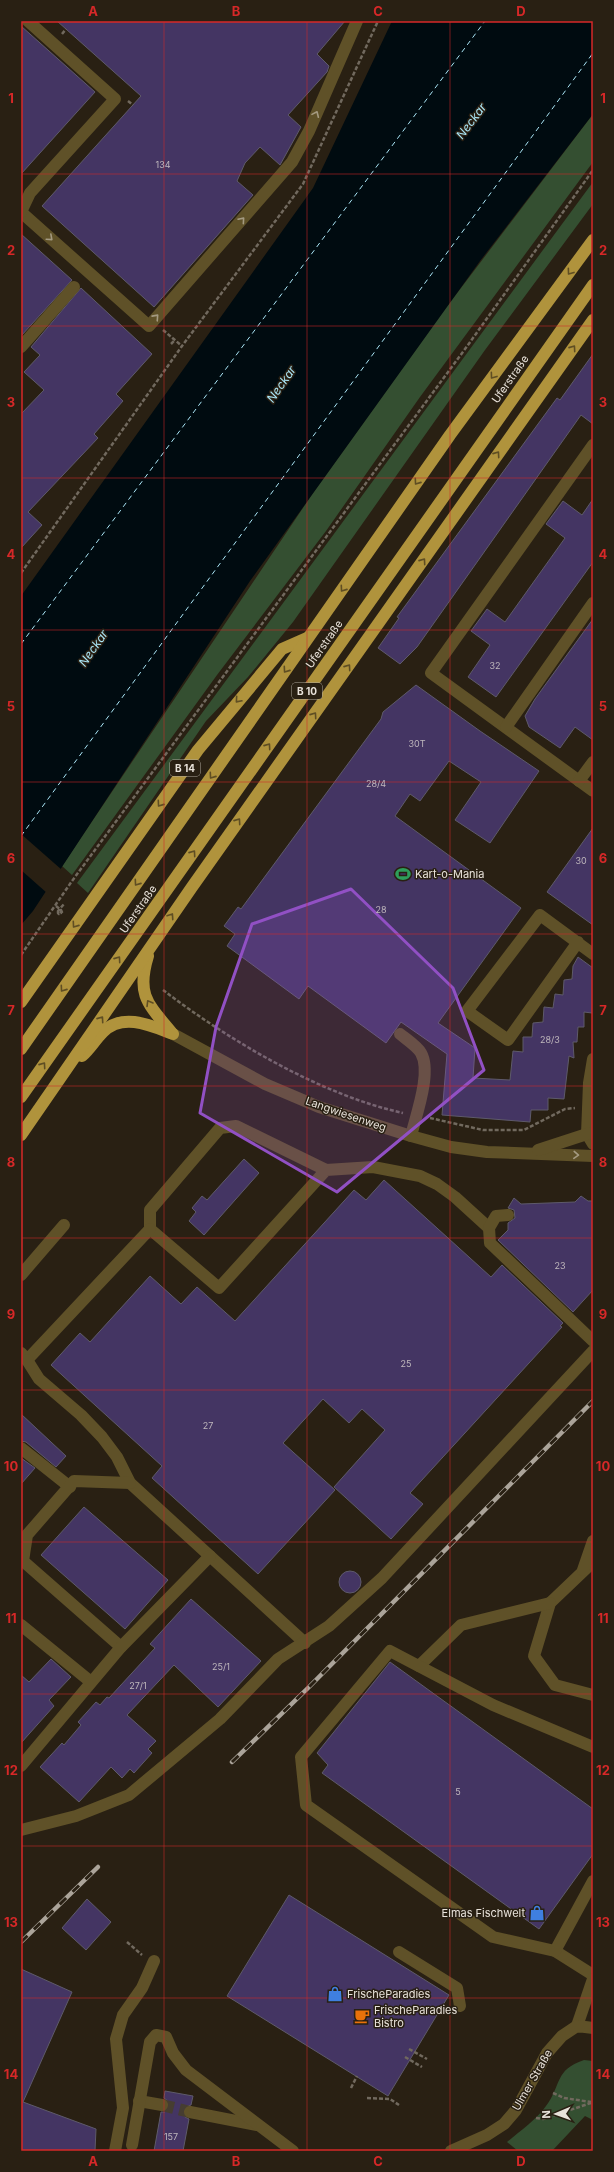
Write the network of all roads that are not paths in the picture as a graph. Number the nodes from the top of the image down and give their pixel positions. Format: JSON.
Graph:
{"nodes":[{"id":1,"x":28,"y":21,"type":"edge"},
{"id":2,"x":357,"y":21,"type":"edge"},
{"id":3,"x":21,"y":212,"type":"edge"},
{"id":4,"x":593,"y":240,"type":"edge"},
{"id":5,"x":593,"y":285,"type":"edge"},
{"id":6,"x":74,"y":287,"type":"dead end"},
{"id":7,"x":593,"y":320,"type":"edge"},
{"id":8,"x":21,"y":347,"type":"edge"},
{"id":9,"x":593,"y":445,"type":"edge"},
{"id":10,"x":593,"y":602,"type":"edge"},
{"id":11,"x":308,"y":638,"type":"junction"},
{"id":12,"x":506,"y":727,"type":"junction"},
{"id":13,"x":593,"y":762,"type":"edge"},
{"id":14,"x":579,"y":781,"type":"junction"},
{"id":15,"x":593,"y":791,"type":"edge"},
{"id":16,"x":578,"y":942,"type":"junction"},
{"id":17,"x":151,"y":946,"type":"junction"},
{"id":18,"x":593,"y":954,"type":"edge"},
{"id":19,"x":21,"y":1002,"type":"edge"},
{"id":20,"x":173,"y":1034,"type":"junction"},
{"id":21,"x":400,"y":1034,"type":"dead end"},
{"id":22,"x":21,"y":1049,"type":"edge"},
{"id":23,"x":593,"y":1059,"type":"edge"},
{"id":24,"x":62,"y":1073,"type":"junction"},
{"id":25,"x":21,"y":1097,"type":"edge"},
{"id":26,"x":21,"y":1135,"type":"edge"},
{"id":27,"x":411,"y":1136,"type":"junction"},
{"id":28,"x":591,"y":1137,"type":"edge"},
{"id":29,"x":531,"y":1152,"type":"junction"},
{"id":30,"x":593,"y":1156,"type":"edge"},
{"id":31,"x":326,"y":1170,"type":"junction"},
{"id":32,"x":508,"y":1215,"type":"dead end"},
{"id":33,"x":64,"y":1225,"type":"dead end"},
{"id":34,"x":489,"y":1228,"type":"junction"},
{"id":35,"x":150,"y":1230,"type":"junction"},
{"id":36,"x":21,"y":1275,"type":"edge"},
{"id":37,"x":593,"y":1341,"type":"edge"},
{"id":38,"x":593,"y":1351,"type":"edge"},
{"id":39,"x":24,"y":1356,"type":"edge"},
{"id":40,"x":21,"y":1448,"type":"edge"},
{"id":41,"x":130,"y":1483,"type":"junction"},
{"id":42,"x":70,"y":1487,"type":"junction"},
{"id":43,"x":593,"y":1541,"type":"edge"},
{"id":44,"x":210,"y":1556,"type":"junction"},
{"id":45,"x":593,"y":1562,"type":"edge"},
{"id":46,"x":582,"y":1572,"type":"junction"},
{"id":47,"x":550,"y":1603,"type":"junction"},
{"id":48,"x":21,"y":1625,"type":"edge"},
{"id":49,"x":305,"y":1643,"type":"junction"},
{"id":50,"x":121,"y":1647,"type":"junction"},
{"id":51,"x":419,"y":1666,"type":"junction"},
{"id":52,"x":91,"y":1682,"type":"junction"},
{"id":53,"x":593,"y":1695,"type":"edge"},
{"id":54,"x":593,"y":1747,"type":"edge"},
{"id":55,"x":21,"y":1766,"type":"edge"},
{"id":56,"x":21,"y":1830,"type":"edge"},
{"id":57,"x":593,"y":1881,"type":"edge"},
{"id":58,"x":554,"y":1951,"type":"junction"},
{"id":59,"x":399,"y":1952,"type":"dead end"},
{"id":60,"x":154,"y":1961,"type":"dead end"},
{"id":61,"x":593,"y":1975,"type":"edge"},
{"id":62,"x":593,"y":1979,"type":"edge"},
{"id":63,"x":460,"y":2006,"type":"dead end"},
{"id":64,"x":577,"y":2026,"type":"junction"},
{"id":65,"x":593,"y":2028,"type":"edge"},
{"id":66,"x":139,"y":2101,"type":"junction"},
{"id":67,"x":162,"y":2106,"type":"tunnel mouth"},
{"id":68,"x":190,"y":2112,"type":"tunnel mouth"},
{"id":69,"x":260,"y":2126,"type":"junction"},
{"id":70,"x":132,"y":2145,"type":"dead end"},
{"id":71,"x":115,"y":2151,"type":"edge"},
{"id":72,"x":293,"y":2151,"type":"edge"},
{"id":73,"x":451,"y":2151,"type":"edge"}],
"edges":[{"from":1,"to":3,"type":"street"},
{"from":3,"to":2,"type":"street","one_way":true},
{"from":4,"to":11,"type":"highway","name":"Uferstraße","number":"B 10","one_way":true},
{"from":25,"to":5,"type":"highway","name":"Uferstraße","number":"B 10","one_way":true},
{"from":6,"to":8,"type":"street"},
{"from":17,"to":7,"type":"highway","one_way":true},
{"from":9,"to":12,"type":"street"},
{"from":10,"to":12,"type":"street"},
{"from":11,"to":19,"type":"highway","number":"B 14","one_way":true},
{"from":11,"to":22,"type":"highway","name":"Uferstraße","number":"B 10","one_way":true},
{"from":12,"to":14,"type":"street"},
{"from":13,"to":14,"type":"street"},
{"from":14,"to":15,"type":"street"},
{"from":16,"to":16,"type":"street"},
{"from":16,"to":18,"type":"street"},
{"from":20,"to":17,"type":"highway","one_way":true},
{"from":24,"to":17,"type":"highway","one_way":true},
{"from":20,"to":24,"type":"highway"},
{"from":20,"to":27,"type":"street","name":"Langwiesenweg"},
{"from":21,"to":27,"type":"street"},
{"from":23,"to":28,"type":"street"},
{"from":24,"to":26,"type":"highway"},
{"from":27,"to":29,"type":"street","name":"Langwiesenweg"},
{"from":28,"to":29,"type":"street","name":"Langwiesenweg"},
{"from":29,"to":30,"type":"street","name":"Langwiesenweg","one_way":true},
{"from":31,"to":34,"type":"street"},
{"from":31,"to":35,"type":"street"},
{"from":31,"to":35,"type":"street"},
{"from":32,"to":34,"type":"street"},
{"from":33,"to":36,"type":"street"},
{"from":34,"to":37,"type":"street"},
{"from":35,"to":39,"type":"street"},
{"from":38,"to":49,"type":"street"},
{"from":39,"to":41,"type":"street"},
{"from":40,"to":42,"type":"street"},
{"from":41,"to":42,"type":"street"},
{"from":41,"to":44,"type":"street"},
{"from":42,"to":50,"type":"street"},
{"from":43,"to":46,"type":"street"},
{"from":44,"to":49,"type":"street"},
{"from":44,"to":50,"type":"street"},
{"from":45,"to":46,"type":"street"},
{"from":46,"to":47,"type":"street"},
{"from":47,"to":51,"type":"street"},
{"from":47,"to":53,"type":"street"},
{"from":48,"to":52,"type":"street"},
{"from":49,"to":56,"type":"street"},
{"from":50,"to":52,"type":"street"},
{"from":51,"to":54,"type":"street"},
{"from":51,"to":58,"type":"street"},
{"from":52,"to":55,"type":"street"},
{"from":57,"to":58,"type":"street"},
{"from":58,"to":61,"type":"street"},
{"from":59,"to":63,"type":"street"},
{"from":60,"to":71,"type":"street"},
{"from":62,"to":64,"type":"street"},
{"from":64,"to":65,"type":"street"},
{"from":64,"to":73,"type":"street","name":"Ulmer Straße"},
{"from":66,"to":67,"type":"street"},
{"from":66,"to":69,"type":"street"},
{"from":66,"to":70,"type":"street"},
{"from":68,"to":69,"type":"street"},
{"from":69,"to":72,"type":"street"}]}
